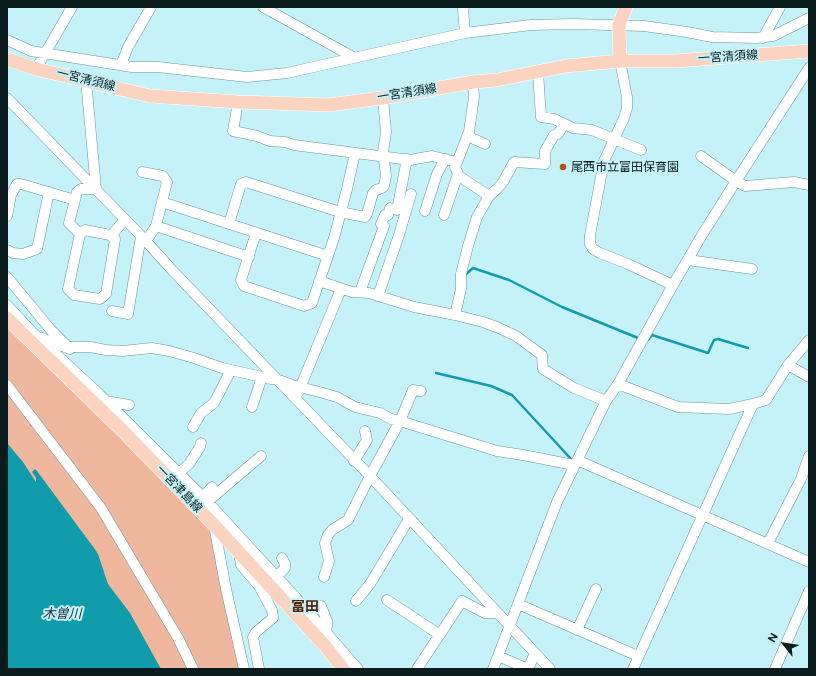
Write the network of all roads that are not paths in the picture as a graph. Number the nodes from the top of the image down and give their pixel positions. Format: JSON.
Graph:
{"nodes":[{"id":1,"x":72,"y":7,"type":"edge"},
{"id":2,"x":151,"y":7,"type":"edge"},
{"id":3,"x":264,"y":7,"type":"edge"},
{"id":4,"x":464,"y":7,"type":"edge"},
{"id":5,"x":626,"y":7,"type":"edge"},
{"id":6,"x":780,"y":7,"type":"edge"},
{"id":7,"x":809,"y":18,"type":"edge"},
{"id":8,"x":619,"y":24,"type":"junction"},
{"id":9,"x":465,"y":33,"type":"junction"},
{"id":10,"x":763,"y":38,"type":"junction"},
{"id":11,"x":7,"y":40,"type":"edge"},
{"id":12,"x":809,"y":51,"type":"edge"},
{"id":13,"x":45,"y":53,"type":"junction"},
{"id":14,"x":353,"y":57,"type":"junction"},
{"id":15,"x":7,"y":59,"type":"edge"},
{"id":16,"x":620,"y":61,"type":"junction"},
{"id":17,"x":121,"y":65,"type":"junction"},
{"id":18,"x":809,"y":68,"type":"edge"},
{"id":19,"x":36,"y":69,"type":"junction"},
{"id":20,"x":538,"y":72,"type":"junction"},
{"id":21,"x":86,"y":80,"type":"junction"},
{"id":22,"x":473,"y":82,"type":"junction"},
{"id":23,"x":7,"y":98,"type":"edge"},
{"id":24,"x":382,"y":98,"type":"junction"},
{"id":25,"x":238,"y":102,"type":"junction"},
{"id":26,"x":564,"y":124,"type":"junction"},
{"id":27,"x":467,"y":136,"type":"junction"},
{"id":28,"x":613,"y":140,"type":"junction"},
{"id":29,"x":485,"y":144,"type":"dead end"},
{"id":30,"x":641,"y":150,"type":"dead end"},
{"id":31,"x":355,"y":152,"type":"junction"},
{"id":32,"x":701,"y":156,"type":"dead end"},
{"id":33,"x":384,"y":157,"type":"junction"},
{"id":34,"x":407,"y":159,"type":"junction"},
{"id":35,"x":445,"y":159,"type":"junction"},
{"id":36,"x":456,"y":162,"type":"junction"},
{"id":37,"x":142,"y":172,"type":"dead end"},
{"id":38,"x":458,"y":174,"type":"junction"},
{"id":39,"x":736,"y":181,"type":"junction"},
{"id":40,"x":809,"y":185,"type":"edge"},
{"id":41,"x":96,"y":189,"type":"junction"},
{"id":42,"x":49,"y":192,"type":"junction"},
{"id":43,"x":411,"y":194,"type":"dead end"},
{"id":44,"x":489,"y":196,"type":"junction"},
{"id":45,"x":75,"y":200,"type":"junction"},
{"id":46,"x":162,"y":202,"type":"junction"},
{"id":47,"x":425,"y":211,"type":"dead end"},
{"id":48,"x":340,"y":212,"type":"junction"},
{"id":49,"x":444,"y":215,"type":"dead end"},
{"id":50,"x":7,"y":216,"type":"edge"},
{"id":51,"x":125,"y":219,"type":"junction"},
{"id":52,"x":229,"y":224,"type":"junction"},
{"id":53,"x":156,"y":226,"type":"junction"},
{"id":54,"x":256,"y":233,"type":"junction"},
{"id":55,"x":80,"y":234,"type":"junction"},
{"id":56,"x":111,"y":236,"type":"junction"},
{"id":57,"x":146,"y":240,"type":"junction"},
{"id":58,"x":7,"y":250,"type":"edge"},
{"id":59,"x":328,"y":256,"type":"junction"},
{"id":60,"x":249,"y":257,"type":"junction"},
{"id":61,"x":688,"y":260,"type":"junction"},
{"id":62,"x":752,"y":269,"type":"dead end"},
{"id":63,"x":7,"y":277,"type":"edge"},
{"id":64,"x":319,"y":281,"type":"junction"},
{"id":65,"x":673,"y":285,"type":"junction"},
{"id":66,"x":341,"y":288,"type":"junction"},
{"id":67,"x":360,"y":292,"type":"junction"},
{"id":68,"x":378,"y":296,"type":"junction"},
{"id":69,"x":7,"y":305,"type":"edge"},
{"id":70,"x":112,"y":311,"type":"dead end"},
{"id":71,"x":455,"y":315,"type":"junction"},
{"id":72,"x":7,"y":318,"type":"edge"},
{"id":73,"x":40,"y":338,"type":"junction"},
{"id":74,"x":809,"y":340,"type":"edge"},
{"id":75,"x":68,"y":347,"type":"junction"},
{"id":76,"x":788,"y":365,"type":"junction"},
{"id":77,"x":231,"y":370,"type":"junction"},
{"id":78,"x":262,"y":377,"type":"junction"},
{"id":79,"x":809,"y":377,"type":"edge"},
{"id":80,"x":276,"y":379,"type":"junction"},
{"id":81,"x":618,"y":384,"type":"junction"},
{"id":82,"x":7,"y":385,"type":"edge"},
{"id":83,"x":300,"y":387,"type":"junction"},
{"id":84,"x":421,"y":392,"type":"dead end"},
{"id":85,"x":295,"y":398,"type":"junction"},
{"id":86,"x":105,"y":401,"type":"junction"},
{"id":87,"x":606,"y":401,"type":"junction"},
{"id":88,"x":753,"y":404,"type":"junction"},
{"id":89,"x":129,"y":405,"type":"dead end"},
{"id":90,"x":252,"y":407,"type":"dead end"},
{"id":91,"x":400,"y":421,"type":"junction"},
{"id":92,"x":193,"y":427,"type":"dead end"},
{"id":93,"x":365,"y":431,"type":"dead end"},
{"id":94,"x":201,"y":443,"type":"dead end"},
{"id":95,"x":261,"y":456,"type":"dead end"},
{"id":96,"x":809,"y":456,"type":"edge"},
{"id":97,"x":354,"y":461,"type":"junction"},
{"id":98,"x":576,"y":462,"type":"junction"},
{"id":99,"x":179,"y":473,"type":"junction"},
{"id":100,"x":370,"y":476,"type":"junction"},
{"id":101,"x":212,"y":487,"type":"dead end"},
{"id":102,"x":205,"y":500,"type":"junction"},
{"id":103,"x":703,"y":514,"type":"junction"},
{"id":104,"x":409,"y":519,"type":"junction"},
{"id":105,"x":214,"y":525,"type":"junction"},
{"id":106,"x":768,"y":543,"type":"junction"},
{"id":107,"x":239,"y":553,"type":"junction"},
{"id":108,"x":282,"y":558,"type":"dead end"},
{"id":109,"x":809,"y":562,"type":"edge"},
{"id":110,"x":277,"y":576,"type":"junction"},
{"id":111,"x":324,"y":577,"type":"dead end"},
{"id":112,"x":596,"y":588,"type":"dead end"},
{"id":113,"x":809,"y":591,"type":"edge"},
{"id":114,"x":387,"y":600,"type":"dead end"},
{"id":115,"x":356,"y":601,"type":"dead end"},
{"id":116,"x":518,"y":604,"type":"junction"},
{"id":117,"x":321,"y":606,"type":"dead end"},
{"id":118,"x":498,"y":613,"type":"junction"},
{"id":119,"x":510,"y":625,"type":"junction"},
{"id":120,"x":577,"y":630,"type":"junction"},
{"id":121,"x":326,"y":631,"type":"junction"},
{"id":122,"x":440,"y":635,"type":"junction"},
{"id":123,"x":535,"y":653,"type":"junction"},
{"id":124,"x":498,"y":656,"type":"junction"},
{"id":125,"x":638,"y":656,"type":"junction"},
{"id":126,"x":193,"y":669,"type":"edge"},
{"id":127,"x":244,"y":669,"type":"edge"},
{"id":128,"x":259,"y":669,"type":"edge"},
{"id":129,"x":343,"y":669,"type":"edge"},
{"id":130,"x":358,"y":669,"type":"edge"},
{"id":131,"x":417,"y":669,"type":"edge"},
{"id":132,"x":493,"y":669,"type":"edge"},
{"id":133,"x":550,"y":669,"type":"edge"},
{"id":134,"x":633,"y":669,"type":"edge"},
{"id":135,"x":775,"y":669,"type":"edge"}],
"edges":[{"from":1,"to":13,"type":"street"},
{"from":2,"to":17,"type":"street"},
{"from":3,"to":14,"type":"street"},
{"from":4,"to":9,"type":"street"},
{"from":5,"to":8,"type":"main road"},
{"from":6,"to":10,"type":"street"},
{"from":7,"to":10,"type":"street"},
{"from":8,"to":9,"type":"street"},
{"from":8,"to":10,"type":"street"},
{"from":8,"to":16,"type":"main road"},
{"from":9,"to":14,"type":"street"},
{"from":11,"to":13,"type":"street"},
{"from":12,"to":16,"type":"main road","name":"一宮清須線"},
{"from":13,"to":17,"type":"street"},
{"from":13,"to":19,"type":"street"},
{"from":14,"to":17,"type":"street"},
{"from":15,"to":19,"type":"main road","name":"一宮清須線"},
{"from":16,"to":20,"type":"main road","name":"一宮清須線"},
{"from":16,"to":28,"type":"street"},
{"from":18,"to":39,"type":"street"},
{"from":19,"to":21,"type":"main road","name":"一宮清須線"},
{"from":20,"to":22,"type":"main road","name":"一宮清須線"},
{"from":20,"to":26,"type":"street"},
{"from":21,"to":25,"type":"main road","name":"一宮清須線"},
{"from":21,"to":41,"type":"street"},
{"from":22,"to":24,"type":"main road","name":"一宮清須線"},
{"from":22,"to":27,"type":"street"},
{"from":23,"to":41,"type":"street"},
{"from":24,"to":25,"type":"main road","name":"一宮清須線"},
{"from":24,"to":33,"type":"street"},
{"from":25,"to":31,"type":"street"},
{"from":26,"to":28,"type":"street"},
{"from":26,"to":44,"type":"street"},
{"from":27,"to":29,"type":"street"},
{"from":27,"to":36,"type":"street"},
{"from":28,"to":30,"type":"street"},
{"from":28,"to":65,"type":"street"},
{"from":31,"to":33,"type":"street"},
{"from":31,"to":48,"type":"street"},
{"from":32,"to":39,"type":"street"},
{"from":33,"to":34,"type":"street"},
{"from":33,"to":48,"type":"street"},
{"from":34,"to":35,"type":"street"},
{"from":34,"to":67,"type":"street"},
{"from":35,"to":36,"type":"street"},
{"from":35,"to":47,"type":"street"},
{"from":36,"to":38,"type":"street"},
{"from":37,"to":46,"type":"street"},
{"from":38,"to":44,"type":"street"},
{"from":38,"to":49,"type":"street"},
{"from":39,"to":40,"type":"street"},
{"from":39,"to":61,"type":"street"},
{"from":41,"to":45,"type":"street"},
{"from":41,"to":51,"type":"street"},
{"from":42,"to":45,"type":"street"},
{"from":42,"to":50,"type":"street"},
{"from":42,"to":58,"type":"street"},
{"from":43,"to":68,"type":"street"},
{"from":44,"to":71,"type":"street"},
{"from":45,"to":55,"type":"street"},
{"from":46,"to":52,"type":"street"},
{"from":46,"to":53,"type":"street"},
{"from":48,"to":52,"type":"street"},
{"from":48,"to":59,"type":"street"},
{"from":51,"to":56,"type":"street"},
{"from":51,"to":57,"type":"street"},
{"from":52,"to":54,"type":"street"},
{"from":53,"to":57,"type":"street"},
{"from":53,"to":60,"type":"street"},
{"from":54,"to":59,"type":"street"},
{"from":54,"to":60,"type":"street"},
{"from":55,"to":56,"type":"street"},
{"from":55,"to":56,"type":"street"},
{"from":57,"to":70,"type":"street"},
{"from":57,"to":80,"type":"street"},
{"from":59,"to":64,"type":"street"},
{"from":60,"to":64,"type":"street"},
{"from":61,"to":62,"type":"street"},
{"from":61,"to":65,"type":"street"},
{"from":63,"to":75,"type":"street"},
{"from":64,"to":66,"type":"street"},
{"from":65,"to":81,"type":"street"},
{"from":66,"to":67,"type":"street"},
{"from":66,"to":83,"type":"street"},
{"from":67,"to":68,"type":"street"},
{"from":68,"to":71,"type":"street"},
{"from":69,"to":73,"type":"street"},
{"from":71,"to":87,"type":"street"},
{"from":72,"to":105,"type":"main road","name":"一宮津島線"},
{"from":73,"to":75,"type":"street"},
{"from":73,"to":86,"type":"street"},
{"from":74,"to":76,"type":"street"},
{"from":75,"to":77,"type":"street"},
{"from":76,"to":79,"type":"street"},
{"from":76,"to":88,"type":"street"},
{"from":77,"to":78,"type":"street"},
{"from":77,"to":92,"type":"street"},
{"from":78,"to":80,"type":"street"},
{"from":78,"to":90,"type":"street"},
{"from":80,"to":83,"type":"street"},
{"from":80,"to":85,"type":"street"},
{"from":81,"to":87,"type":"street"},
{"from":81,"to":88,"type":"street"},
{"from":82,"to":126,"type":"street"},
{"from":83,"to":85,"type":"street"},
{"from":83,"to":91,"type":"street"},
{"from":84,"to":91,"type":"street"},
{"from":85,"to":97,"type":"street"},
{"from":86,"to":89,"type":"street"},
{"from":86,"to":99,"type":"street"},
{"from":87,"to":98,"type":"street"},
{"from":88,"to":103,"type":"street"},
{"from":91,"to":98,"type":"street"},
{"from":91,"to":100,"type":"street"},
{"from":93,"to":97,"type":"street"},
{"from":94,"to":99,"type":"street"},
{"from":95,"to":102,"type":"street"},
{"from":96,"to":106,"type":"street"},
{"from":97,"to":100,"type":"street"},
{"from":98,"to":103,"type":"street"},
{"from":98,"to":116,"type":"street"},
{"from":99,"to":102,"type":"street"},
{"from":100,"to":104,"type":"street"},
{"from":100,"to":111,"type":"street"},
{"from":101,"to":102,"type":"street"},
{"from":102,"to":110,"type":"street"},
{"from":103,"to":106,"type":"street"},
{"from":103,"to":125,"type":"street"},
{"from":104,"to":115,"type":"street"},
{"from":104,"to":118,"type":"street"},
{"from":105,"to":107,"type":"main road","name":"一宮津島線"},
{"from":105,"to":127,"type":"street"},
{"from":106,"to":109,"type":"street"},
{"from":107,"to":128,"type":"street"},
{"from":107,"to":129,"type":"main road","name":"一宮津島線"},
{"from":108,"to":110,"type":"street"},
{"from":110,"to":121,"type":"street"},
{"from":112,"to":120,"type":"street"},
{"from":113,"to":135,"type":"street"},
{"from":114,"to":122,"type":"street"},
{"from":116,"to":119,"type":"street"},
{"from":116,"to":120,"type":"street"},
{"from":117,"to":121,"type":"street"},
{"from":118,"to":119,"type":"street"},
{"from":118,"to":122,"type":"street"},
{"from":119,"to":123,"type":"street"},
{"from":119,"to":124,"type":"street"},
{"from":120,"to":125,"type":"street"},
{"from":121,"to":130,"type":"street"},
{"from":122,"to":131,"type":"street"},
{"from":123,"to":124,"type":"street"},
{"from":123,"to":133,"type":"street"},
{"from":124,"to":132,"type":"street"},
{"from":125,"to":134,"type":"street"}]}
